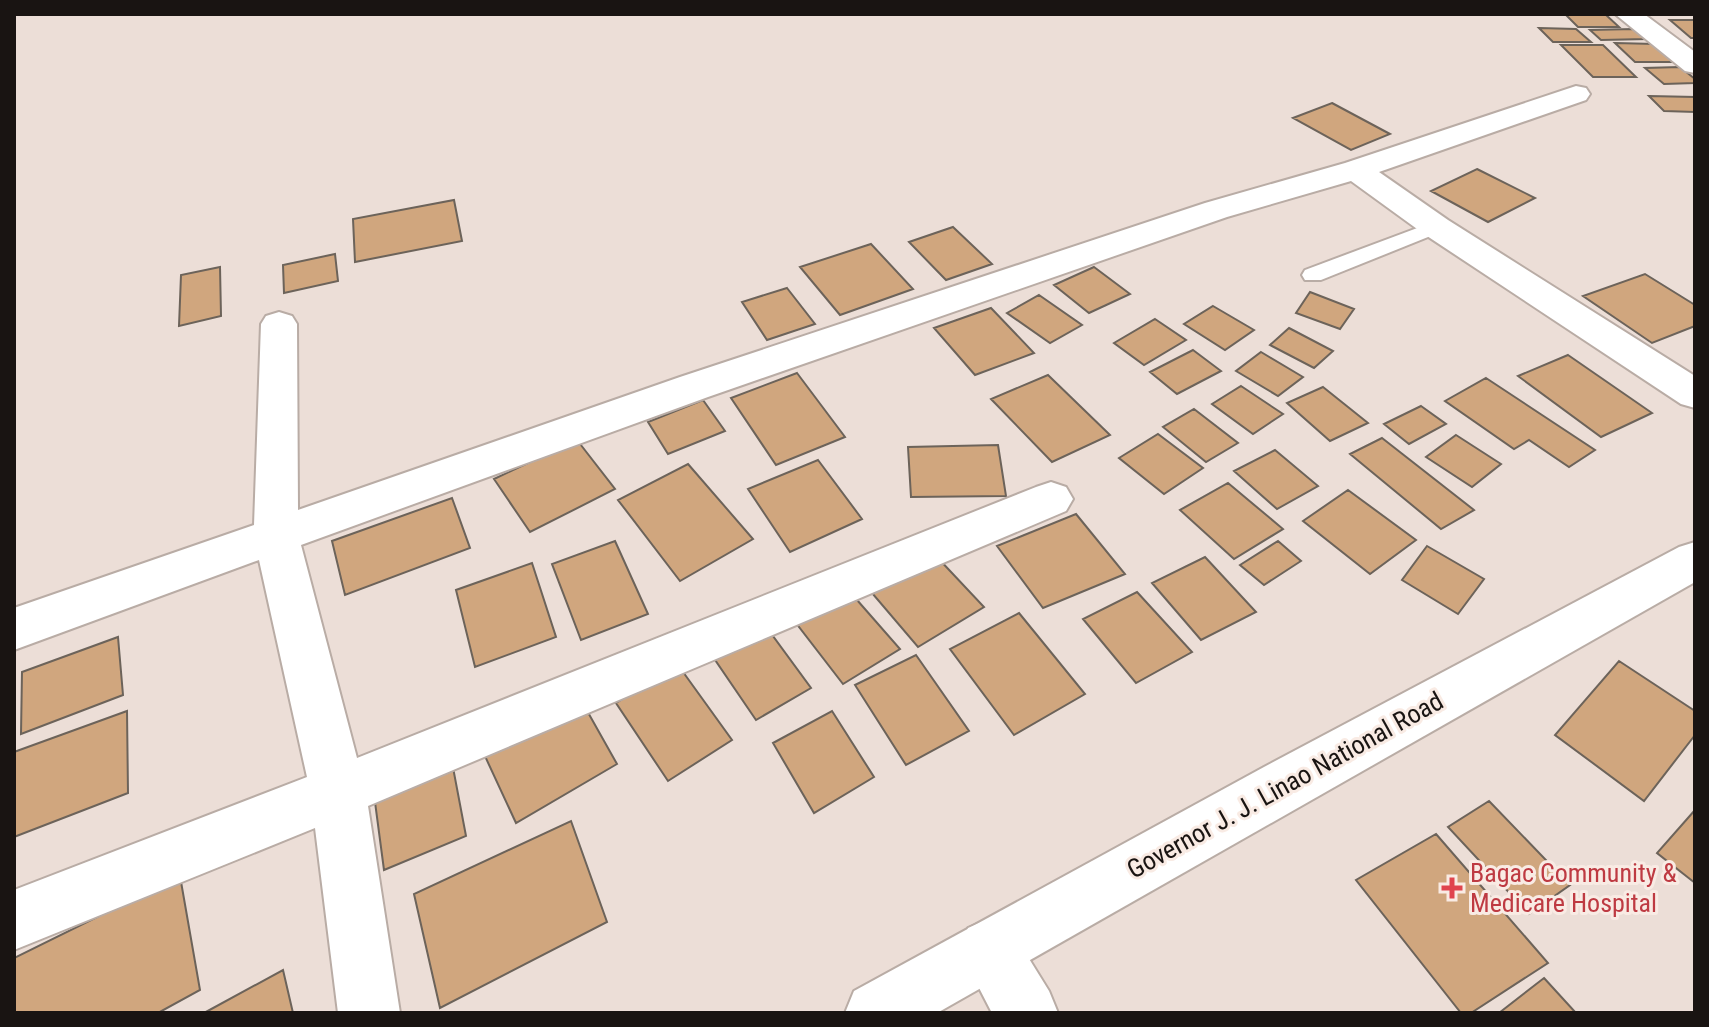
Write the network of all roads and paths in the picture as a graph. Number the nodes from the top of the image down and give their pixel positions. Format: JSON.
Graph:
{"nodes":[{"id":1,"x":1628,"y":14,"type":"edge"},
{"id":2,"x":1695,"y":65,"type":"edge"},
{"id":3,"x":1576,"y":94,"type":"dead end"},
{"id":4,"x":1356,"y":170,"type":"junction"},
{"id":5,"x":1436,"y":227,"type":"junction"},
{"id":6,"x":1313,"y":275,"type":"dead end"},
{"id":7,"x":279,"y":324,"type":"dead end"},
{"id":8,"x":1695,"y":394,"type":"edge"},
{"id":9,"x":1051,"y":499,"type":"dead end"},
{"id":10,"x":276,"y":534,"type":"junction"},
{"id":11,"x":1695,"y":560,"type":"edge"},
{"id":12,"x":14,"y":629,"type":"edge"},
{"id":13,"x":338,"y":792,"type":"junction"},
{"id":14,"x":14,"y":920,"type":"edge"},
{"id":15,"x":989,"y":949,"type":"junction"},
{"id":16,"x":369,"y":1013,"type":"edge"},
{"id":17,"x":876,"y":1013,"type":"edge"},
{"id":18,"x":1027,"y":1013,"type":"edge"}],
"edges":[{"from":1,"to":2,"type":"street"},
{"from":3,"to":4,"type":"street"},
{"from":4,"to":5,"type":"street"},
{"from":4,"to":10,"type":"street"},
{"from":5,"to":6,"type":"lane"},
{"from":5,"to":8,"type":"street"},
{"from":7,"to":10,"type":"street"},
{"from":9,"to":13,"type":"street"},
{"from":10,"to":12,"type":"street"},
{"from":10,"to":13,"type":"street"},
{"from":11,"to":15,"type":"street","name":"Governor J. J. Linao National Road"},
{"from":13,"to":14,"type":"street"},
{"from":13,"to":16,"type":"street"},
{"from":15,"to":17,"type":"street","name":"Governor J. J. Linao National Road"},
{"from":15,"to":18,"type":"street"}]}
